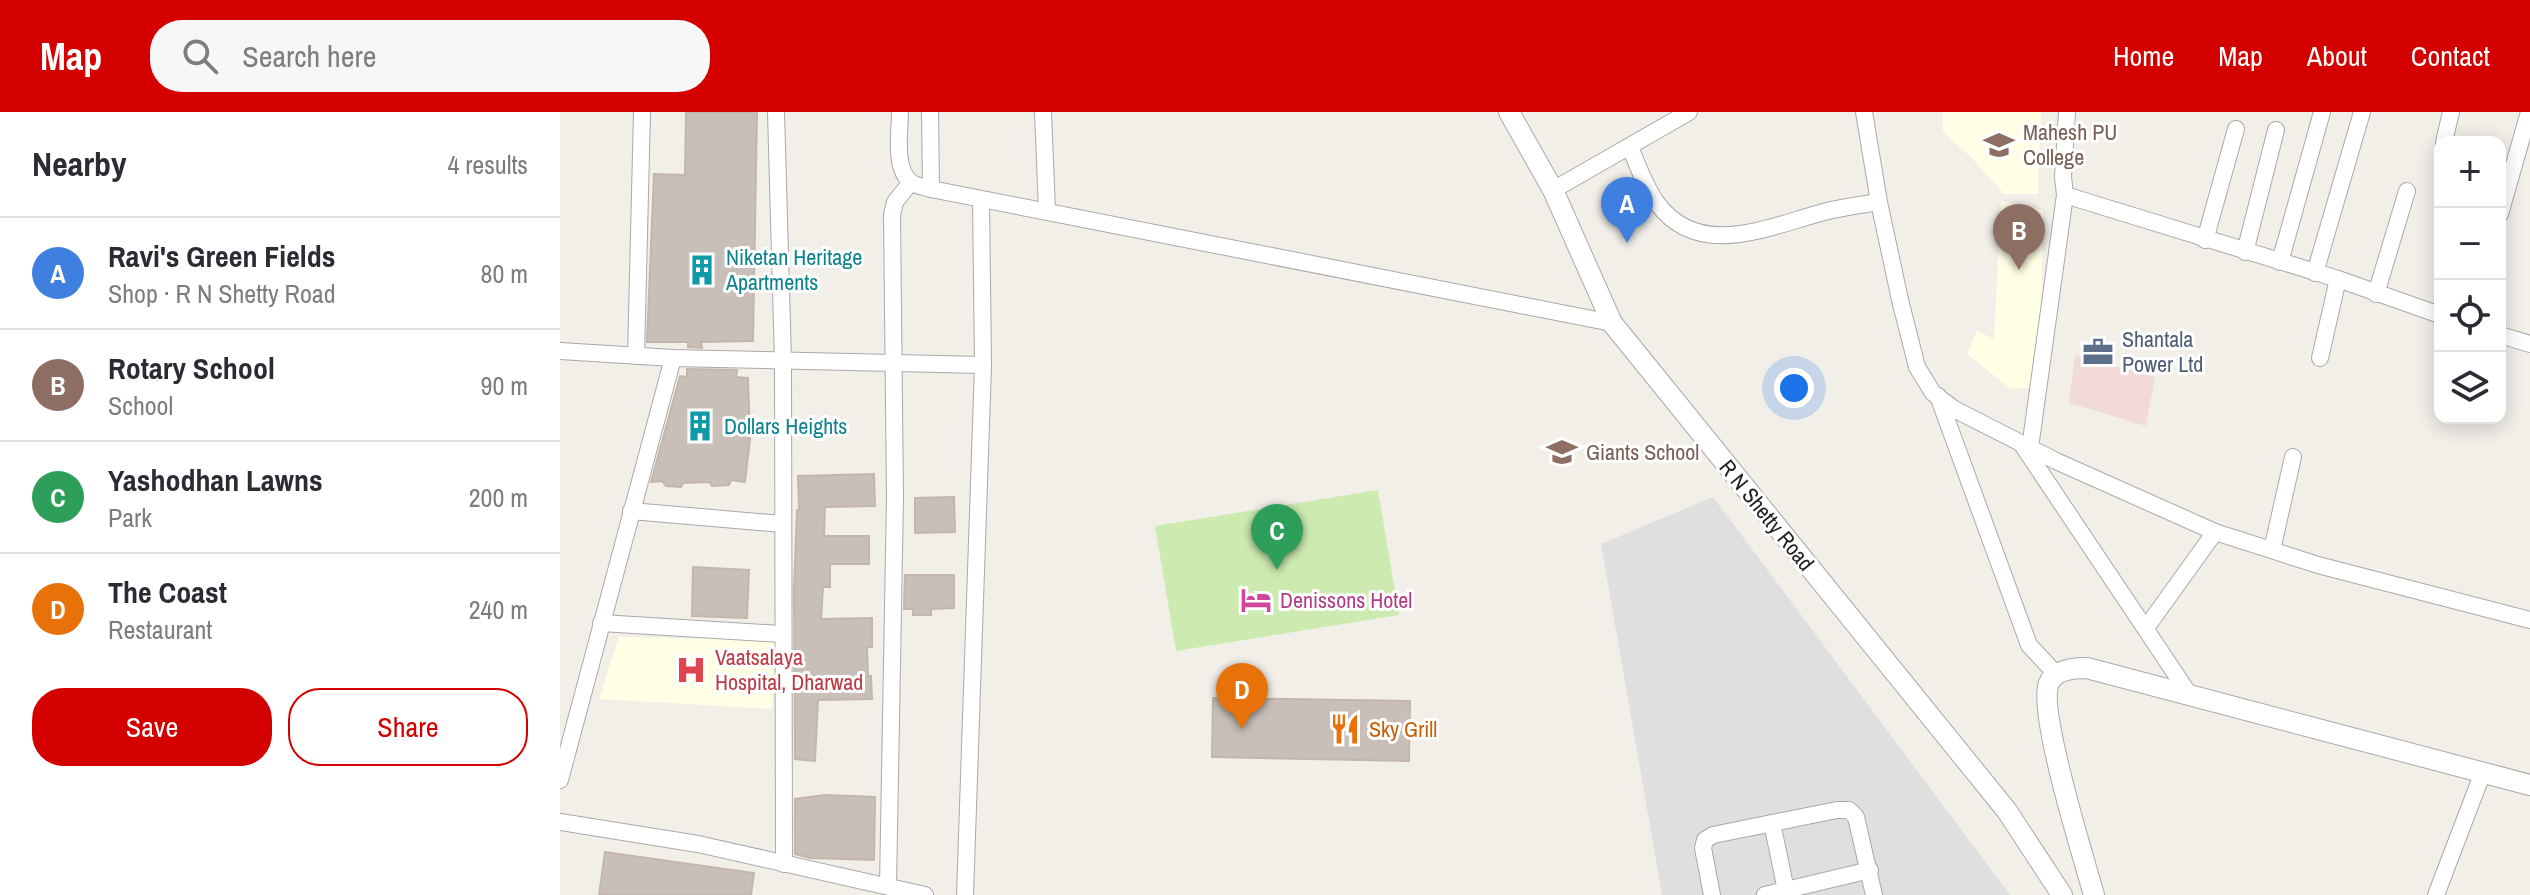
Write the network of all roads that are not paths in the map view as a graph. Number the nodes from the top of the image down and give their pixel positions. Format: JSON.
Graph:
{"nodes":[{"id":1,"x":642,"y":112,"type":"edge"},
{"id":2,"x":776,"y":112,"type":"edge"},
{"id":3,"x":900,"y":112,"type":"edge"},
{"id":4,"x":930,"y":112,"type":"edge"},
{"id":5,"x":1043,"y":112,"type":"edge"},
{"id":6,"x":1509,"y":112,"type":"edge"},
{"id":7,"x":1689,"y":112,"type":"edge"},
{"id":8,"x":1864,"y":112,"type":"edge"},
{"id":9,"x":2067,"y":112,"type":"edge"},
{"id":10,"x":2322,"y":112,"type":"edge"},
{"id":11,"x":2362,"y":112,"type":"edge"},
{"id":12,"x":2451,"y":112,"type":"edge"},
{"id":13,"x":2529,"y":112,"type":"edge"},
{"id":14,"x":2236,"y":129,"type":"dead end"},
{"id":15,"x":2276,"y":130,"type":"dead end"},
{"id":16,"x":2445,"y":136,"type":"edge"},
{"id":17,"x":1630,"y":147,"type":"junction"},
{"id":18,"x":911,"y":182,"type":"junction"},
{"id":19,"x":931,"y":189,"type":"junction"},
{"id":20,"x":1553,"y":190,"type":"junction"},
{"id":21,"x":2407,"y":191,"type":"dead end"},
{"id":22,"x":2065,"y":195,"type":"junction"},
{"id":23,"x":981,"y":200,"type":"junction"},
{"id":24,"x":1879,"y":202,"type":"junction"},
{"id":25,"x":2502,"y":208,"type":"edge"},
{"id":26,"x":1047,"y":211,"type":"junction"},
{"id":27,"x":2205,"y":240,"type":"junction"},
{"id":28,"x":2245,"y":252,"type":"junction"},
{"id":29,"x":2280,"y":262,"type":"junction"},
{"id":30,"x":2315,"y":273,"type":"junction"},
{"id":31,"x":2338,"y":279,"type":"junction"},
{"id":32,"x":2376,"y":294,"type":"junction"},
{"id":33,"x":2434,"y":313,"type":"edge"},
{"id":34,"x":1612,"y":323,"type":"junction"},
{"id":35,"x":2506,"y":337,"type":"edge"},
{"id":36,"x":2530,"y":344,"type":"edge"},
{"id":37,"x":560,"y":351,"type":"edge"},
{"id":38,"x":636,"y":356,"type":"junction"},
{"id":39,"x":673,"y":358,"type":"junction"},
{"id":40,"x":2320,"y":358,"type":"dead end"},
{"id":41,"x":783,"y":361,"type":"junction"},
{"id":42,"x":892,"y":361,"type":"junction"},
{"id":43,"x":983,"y":365,"type":"junction"},
{"id":44,"x":1938,"y":396,"type":"junction"},
{"id":45,"x":2026,"y":446,"type":"junction"},
{"id":46,"x":2293,"y":457,"type":"dead end"},
{"id":47,"x":631,"y":511,"type":"junction"},
{"id":48,"x":782,"y":524,"type":"junction"},
{"id":49,"x":2215,"y":532,"type":"junction"},
{"id":50,"x":2272,"y":550,"type":"junction"},
{"id":51,"x":2530,"y":620,"type":"edge"},
{"id":52,"x":601,"y":623,"type":"junction"},
{"id":53,"x":2146,"y":628,"type":"junction"},
{"id":54,"x":782,"y":634,"type":"junction"},
{"id":55,"x":2056,"y":674,"type":"junction"},
{"id":56,"x":2189,"y":694,"type":"junction"},
{"id":57,"x":2483,"y":772,"type":"junction"},
{"id":58,"x":560,"y":780,"type":"edge"},
{"id":59,"x":2530,"y":785,"type":"edge"},
{"id":60,"x":560,"y":822,"type":"edge"},
{"id":61,"x":1772,"y":823,"type":"junction"},
{"id":62,"x":784,"y":864,"type":"junction"},
{"id":63,"x":1870,"y":870,"type":"junction"},
{"id":64,"x":888,"y":886,"type":"junction"},
{"id":65,"x":1786,"y":893,"type":"edge"},
{"id":66,"x":925,"y":895,"type":"edge"},
{"id":67,"x":965,"y":895,"type":"edge"},
{"id":68,"x":1712,"y":895,"type":"edge"},
{"id":69,"x":1765,"y":895,"type":"edge"},
{"id":70,"x":1874,"y":895,"type":"edge"},
{"id":71,"x":2062,"y":895,"type":"edge"},
{"id":72,"x":2094,"y":895,"type":"edge"},
{"id":73,"x":2436,"y":895,"type":"edge"}],
"edges":[{"from":1,"to":38,"type":"street"},
{"from":2,"to":41,"type":"street"},
{"from":3,"to":18,"type":"street"},
{"from":4,"to":19,"type":"street"},
{"from":5,"to":26,"type":"street"},
{"from":6,"to":20,"type":"street","name":"R N Shetty Road"},
{"from":7,"to":17,"type":"street"},
{"from":8,"to":24,"type":"street"},
{"from":9,"to":22,"type":"street"},
{"from":10,"to":29,"type":"street"},
{"from":11,"to":30,"type":"street"},
{"from":12,"to":16,"type":"street"},
{"from":13,"to":25,"type":"street"},
{"from":14,"to":27,"type":"street"},
{"from":15,"to":28,"type":"street"},
{"from":17,"to":20,"type":"street"},
{"from":17,"to":24,"type":"street"},
{"from":18,"to":19,"type":"street"},
{"from":18,"to":42,"type":"street"},
{"from":19,"to":23,"type":"street"},
{"from":20,"to":34,"type":"street","name":"R N Shetty Road"},
{"from":21,"to":32,"type":"street"},
{"from":22,"to":27,"type":"street"},
{"from":22,"to":45,"type":"street"},
{"from":23,"to":26,"type":"street"},
{"from":23,"to":43,"type":"street"},
{"from":24,"to":44,"type":"street"},
{"from":26,"to":34,"type":"street"},
{"from":27,"to":28,"type":"street"},
{"from":28,"to":29,"type":"street"},
{"from":29,"to":30,"type":"street"},
{"from":30,"to":31,"type":"street"},
{"from":31,"to":32,"type":"street"},
{"from":31,"to":40,"type":"street"},
{"from":32,"to":33,"type":"street"},
{"from":34,"to":71,"type":"street","name":"R N Shetty Road"},
{"from":35,"to":36,"type":"street"},
{"from":37,"to":38,"type":"street"},
{"from":38,"to":39,"type":"street"},
{"from":39,"to":41,"type":"street"},
{"from":39,"to":47,"type":"street"},
{"from":41,"to":42,"type":"street"},
{"from":41,"to":48,"type":"street"},
{"from":42,"to":43,"type":"street"},
{"from":42,"to":64,"type":"street"},
{"from":43,"to":67,"type":"street"},
{"from":44,"to":45,"type":"street"},
{"from":44,"to":55,"type":"street"},
{"from":45,"to":49,"type":"street"},
{"from":45,"to":53,"type":"street"},
{"from":46,"to":50,"type":"street"},
{"from":47,"to":48,"type":"street"},
{"from":47,"to":52,"type":"street"},
{"from":48,"to":54,"type":"street"},
{"from":49,"to":50,"type":"street"},
{"from":49,"to":53,"type":"street"},
{"from":50,"to":51,"type":"street"},
{"from":52,"to":54,"type":"street"},
{"from":52,"to":58,"type":"street"},
{"from":53,"to":56,"type":"street"},
{"from":54,"to":62,"type":"street"},
{"from":55,"to":56,"type":"street"},
{"from":55,"to":72,"type":"street"},
{"from":56,"to":57,"type":"street"},
{"from":57,"to":59,"type":"street"},
{"from":57,"to":73,"type":"street"},
{"from":60,"to":62,"type":"street"},
{"from":61,"to":63,"type":"street"},
{"from":61,"to":65,"type":"street"},
{"from":61,"to":68,"type":"street"},
{"from":62,"to":64,"type":"street"},
{"from":63,"to":65,"type":"street"},
{"from":63,"to":70,"type":"street"},
{"from":64,"to":66,"type":"street"},
{"from":65,"to":69,"type":"street"}]}
